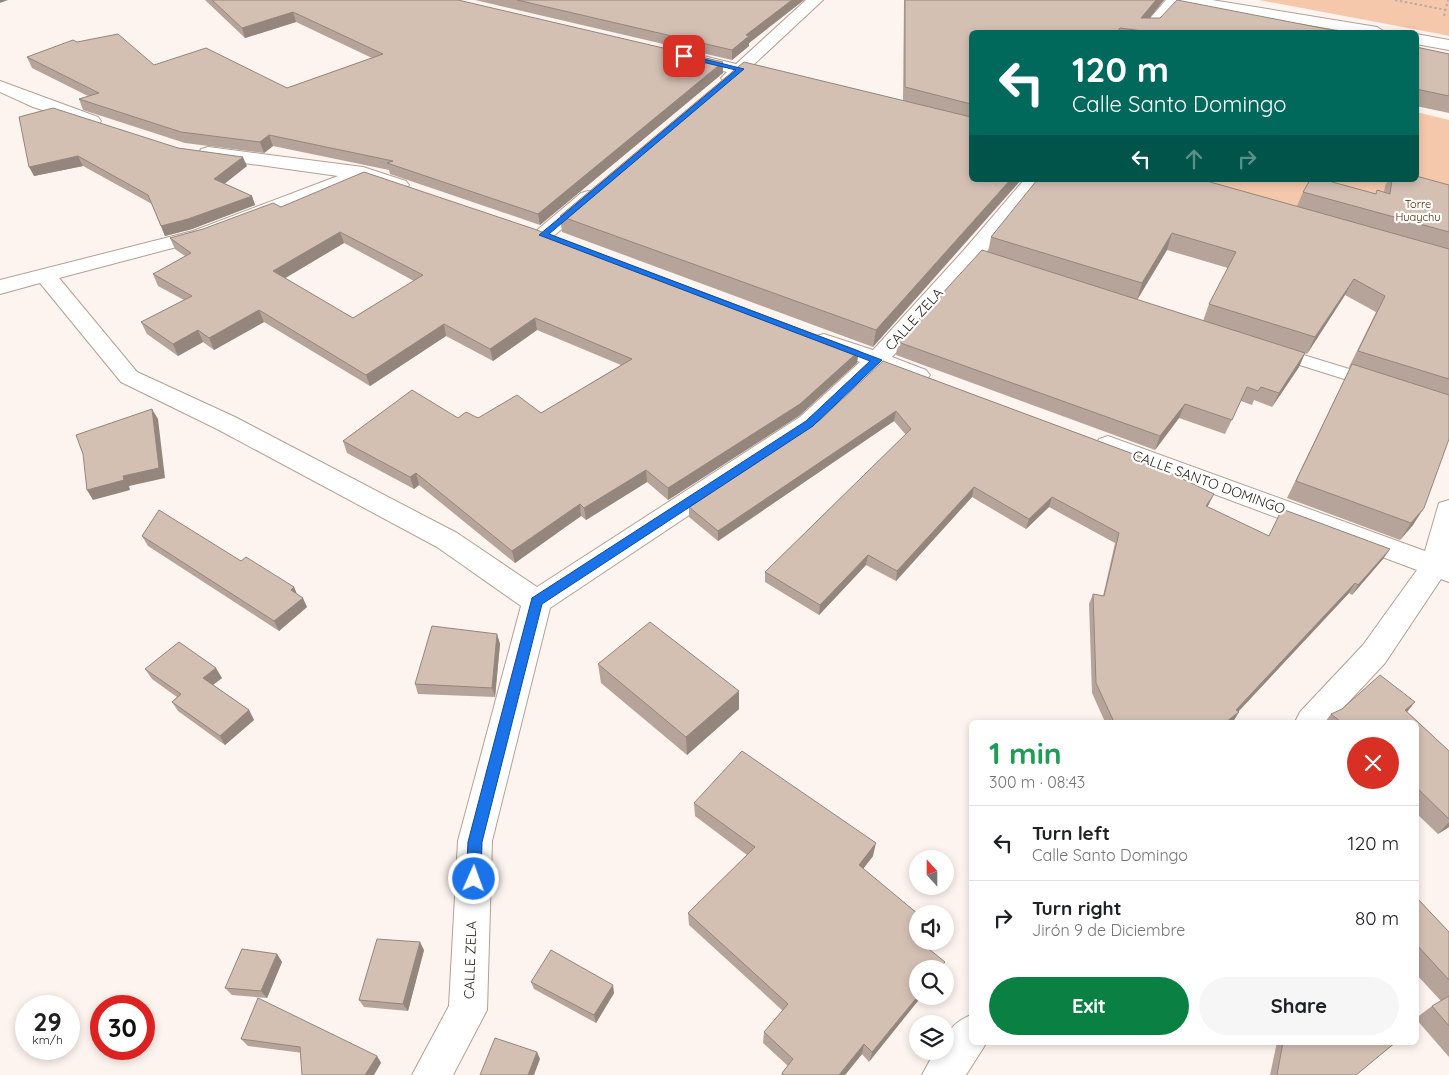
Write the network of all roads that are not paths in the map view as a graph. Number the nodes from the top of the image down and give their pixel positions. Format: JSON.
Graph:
{"nodes":[{"id":1,"x":816,"y":0,"type":"edge"},
{"id":2,"x":1175,"y":0,"type":"edge"},
{"id":3,"x":1182,"y":0,"type":"edge"},
{"id":4,"x":1209,"y":2,"type":"edge"},
{"id":5,"x":1148,"y":30,"type":"edge"},
{"id":6,"x":1366,"y":30,"type":"edge"},
{"id":7,"x":1419,"y":39,"type":"edge"},
{"id":8,"x":1449,"y":44,"type":"edge"},
{"id":9,"x":674,"y":54,"type":"edge"},
{"id":10,"x":741,"y":69,"type":"junction"},
{"id":11,"x":789,"y":81,"type":"edge"},
{"id":12,"x":0,"y":86,"type":"edge"},
{"id":13,"x":718,"y":88,"type":"edge"},
{"id":14,"x":110,"y":126,"type":"edge"},
{"id":15,"x":191,"y":151,"type":"edge"},
{"id":16,"x":363,"y":173,"type":"junction"},
{"id":17,"x":1033,"y":182,"type":"edge"},
{"id":18,"x":604,"y":184,"type":"edge"},
{"id":19,"x":417,"y":192,"type":"edge"},
{"id":20,"x":544,"y":235,"type":"edge"},
{"id":21,"x":44,"y":274,"type":"junction"},
{"id":22,"x":0,"y":287,"type":"edge"},
{"id":23,"x":803,"y":332,"type":"edge"},
{"id":24,"x":1262,"y":347,"type":"edge"},
{"id":25,"x":877,"y":360,"type":"junction"},
{"id":26,"x":942,"y":384,"type":"edge"},
{"id":27,"x":1393,"y":389,"type":"edge"},
{"id":28,"x":1091,"y":439,"type":"edge"},
{"id":29,"x":1449,"y":510,"type":"edge"},
{"id":30,"x":1442,"y":568,"type":"edge"},
{"id":31,"x":536,"y":602,"type":"junction"},
{"id":32,"x":1313,"y":720,"type":"edge"},
{"id":33,"x":969,"y":1037,"type":"edge"},
{"id":34,"x":432,"y":1075,"type":"edge"},
{"id":35,"x":942,"y":1075,"type":"edge"}],
"edges":[{"from":1,"to":10,"type":"street"},
{"from":2,"to":5,"type":"street"},
{"from":3,"to":4,"type":"street"},
{"from":4,"to":6,"type":"street"},
{"from":7,"to":8,"type":"street"},
{"from":9,"to":10,"type":"street"},
{"from":10,"to":11,"type":"street"},
{"from":10,"to":13,"type":"street"},
{"from":12,"to":14,"type":"street"},
{"from":15,"to":16,"type":"street"},
{"from":16,"to":19,"type":"street"},
{"from":16,"to":21,"type":"street"},
{"from":17,"to":25,"type":"street","name":"CALLE ZELA"},
{"from":18,"to":20,"type":"street"},
{"from":21,"to":22,"type":"street"},
{"from":21,"to":31,"type":"street"},
{"from":23,"to":25,"type":"street"},
{"from":24,"to":27,"type":"lane"},
{"from":25,"to":26,"type":"street"},
{"from":25,"to":31,"type":"street","name":"CALLE ZELA"},
{"from":28,"to":30,"type":"street","name":"CALLE SANTO DOMINGO"},
{"from":29,"to":30,"type":"street"},
{"from":30,"to":32,"type":"street"},
{"from":31,"to":34,"type":"street","name":"CALLE ZELA"},
{"from":33,"to":35,"type":"street"}]}
